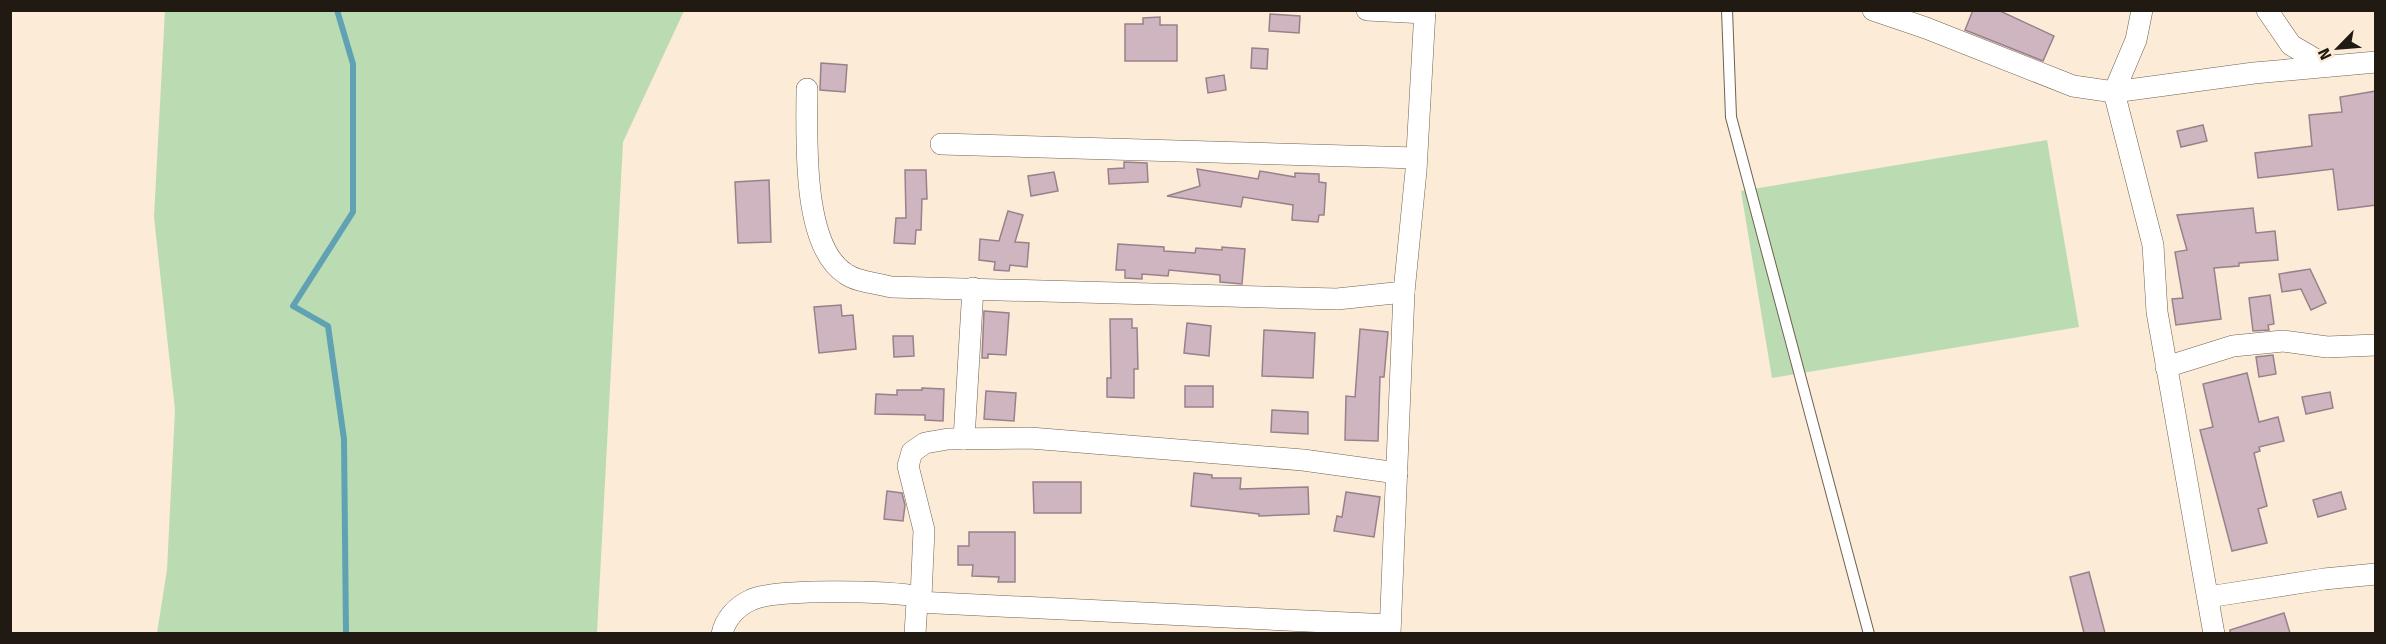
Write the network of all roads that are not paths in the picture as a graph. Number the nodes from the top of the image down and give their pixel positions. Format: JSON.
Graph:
{"nodes":[{"id":1,"x":1367,"y":10,"type":"edge"},
{"id":2,"x":1727,"y":10,"type":"edge"},
{"id":3,"x":1873,"y":10,"type":"edge"},
{"id":4,"x":2142,"y":10,"type":"edge"},
{"id":5,"x":2267,"y":10,"type":"edge"},
{"id":6,"x":1425,"y":12,"type":"edge"},
{"id":7,"x":1930,"y":19,"type":"edge"},
{"id":8,"x":2376,"y":62,"type":"edge"},
{"id":9,"x":2327,"y":66,"type":"junction"},
{"id":10,"x":807,"y":89,"type":"dead end"},
{"id":11,"x":2114,"y":92,"type":"junction"},
{"id":12,"x":941,"y":144,"type":"dead end"},
{"id":13,"x":1416,"y":158,"type":"junction"},
{"id":14,"x":973,"y":288,"type":"junction"},
{"id":15,"x":1404,"y":292,"type":"junction"},
{"id":16,"x":2376,"y":345,"type":"edge"},
{"id":17,"x":2166,"y":367,"type":"junction"},
{"id":18,"x":964,"y":438,"type":"junction"},
{"id":19,"x":1397,"y":473,"type":"junction"},
{"id":20,"x":2376,"y":574,"type":"edge"},
{"id":21,"x":2208,"y":597,"type":"junction"},
{"id":22,"x":919,"y":600,"type":"junction"},
{"id":23,"x":1390,"y":629,"type":"edge"},
{"id":24,"x":722,"y":633,"type":"edge"},
{"id":25,"x":915,"y":633,"type":"edge"},
{"id":26,"x":1869,"y":633,"type":"edge"},
{"id":27,"x":2214,"y":633,"type":"edge"}],
"edges":[{"from":1,"to":6,"type":"street"},
{"from":2,"to":26,"type":"lane"},
{"from":3,"to":7,"type":"street"},
{"from":4,"to":11,"type":"street"},
{"from":5,"to":9,"type":"street"},
{"from":6,"to":13,"type":"street"},
{"from":7,"to":11,"type":"street"},
{"from":8,"to":9,"type":"street"},
{"from":9,"to":11,"type":"street"},
{"from":10,"to":14,"type":"street"},
{"from":11,"to":17,"type":"street"},
{"from":12,"to":13,"type":"street"},
{"from":13,"to":15,"type":"street"},
{"from":14,"to":15,"type":"street"},
{"from":14,"to":18,"type":"street"},
{"from":15,"to":19,"type":"street"},
{"from":16,"to":17,"type":"street"},
{"from":17,"to":21,"type":"street"},
{"from":18,"to":19,"type":"street"},
{"from":18,"to":22,"type":"street"},
{"from":19,"to":23,"type":"street"},
{"from":20,"to":21,"type":"street"},
{"from":21,"to":27,"type":"street"},
{"from":22,"to":23,"type":"street"},
{"from":22,"to":24,"type":"street"},
{"from":22,"to":25,"type":"street"}]}
